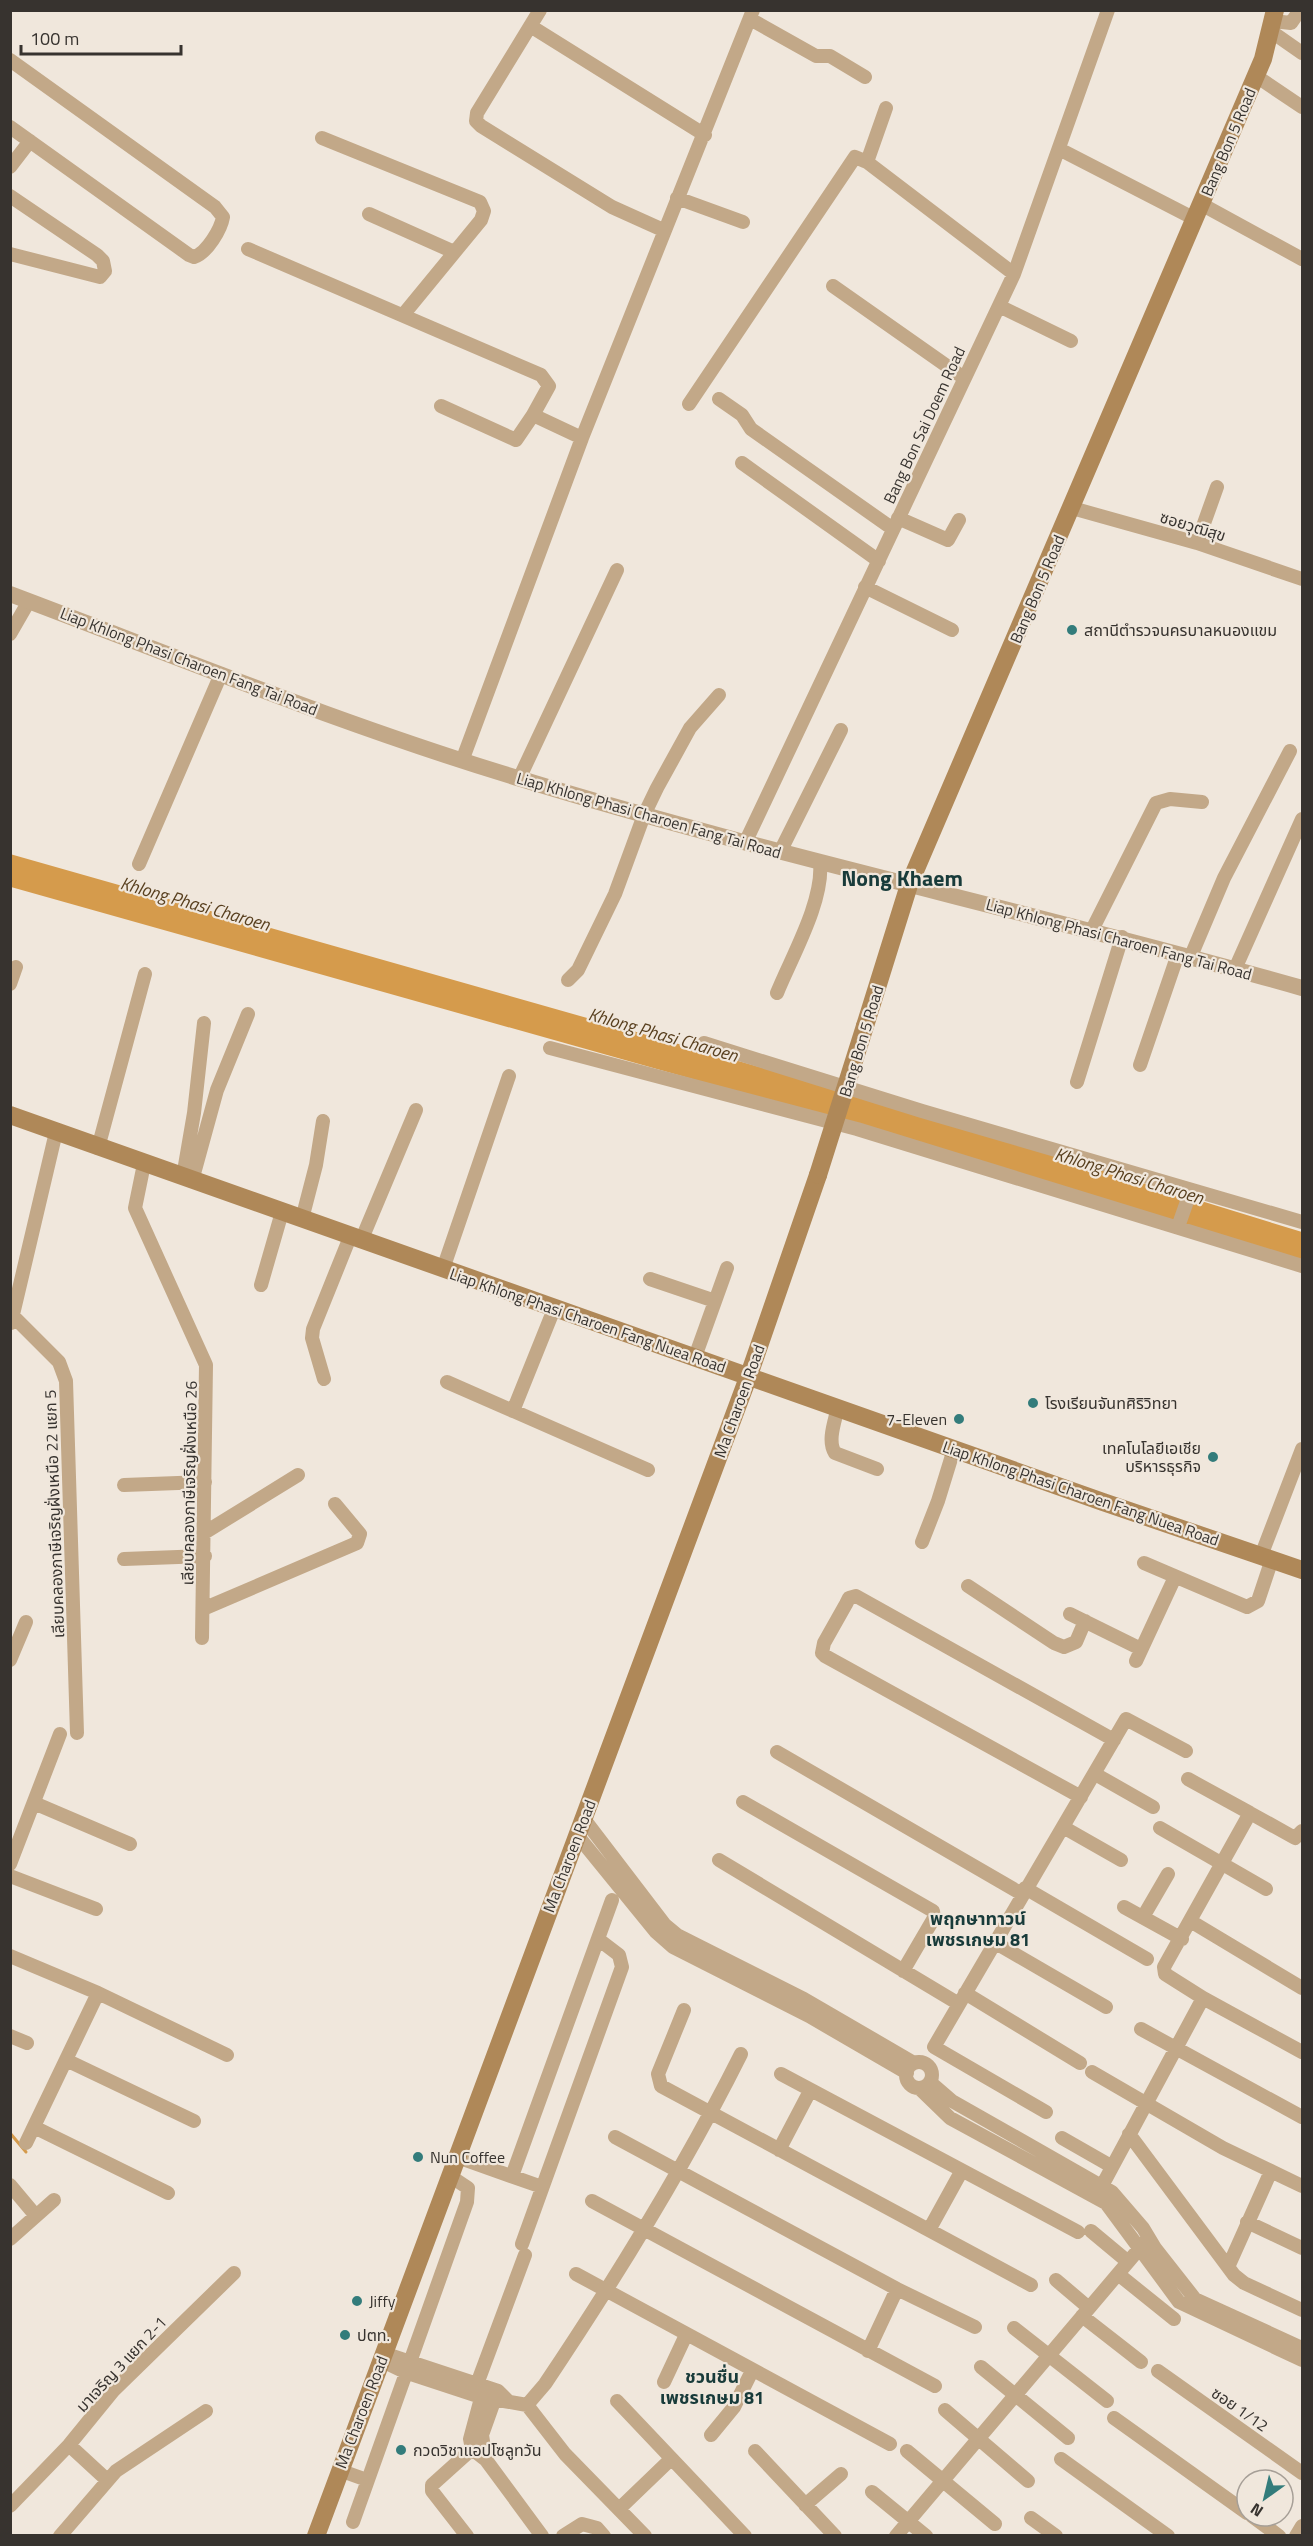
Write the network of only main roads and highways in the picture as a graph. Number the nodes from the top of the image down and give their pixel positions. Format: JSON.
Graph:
{"nodes":[{"id":1,"x":1273,"y":21,"type":"edge"},
{"id":2,"x":11,"y":1116,"type":"edge"},
{"id":3,"x":818,"y":1175,"type":"joint"},
{"id":4,"x":749,"y":1375,"type":"junction"},
{"id":5,"x":1302,"y":1570,"type":"edge"},
{"id":6,"x":316,"y":2535,"type":"edge"}],
"edges":[{"from":1,"to":3,"type":"main road","name":"Bang Bon 5 Road","bridge":true},
{"from":2,"to":4,"type":"main road","name":"Liap Khlong Phasi Charoen Fang Nuea Road"},
{"from":3,"to":4,"type":"main road","name":"Ma Charoen Road"},
{"from":4,"to":5,"type":"main road","name":"Liap Khlong Phasi Charoen Fang Nuea Road"},
{"from":4,"to":6,"type":"main road","name":"Ma Charoen Road"}]}
